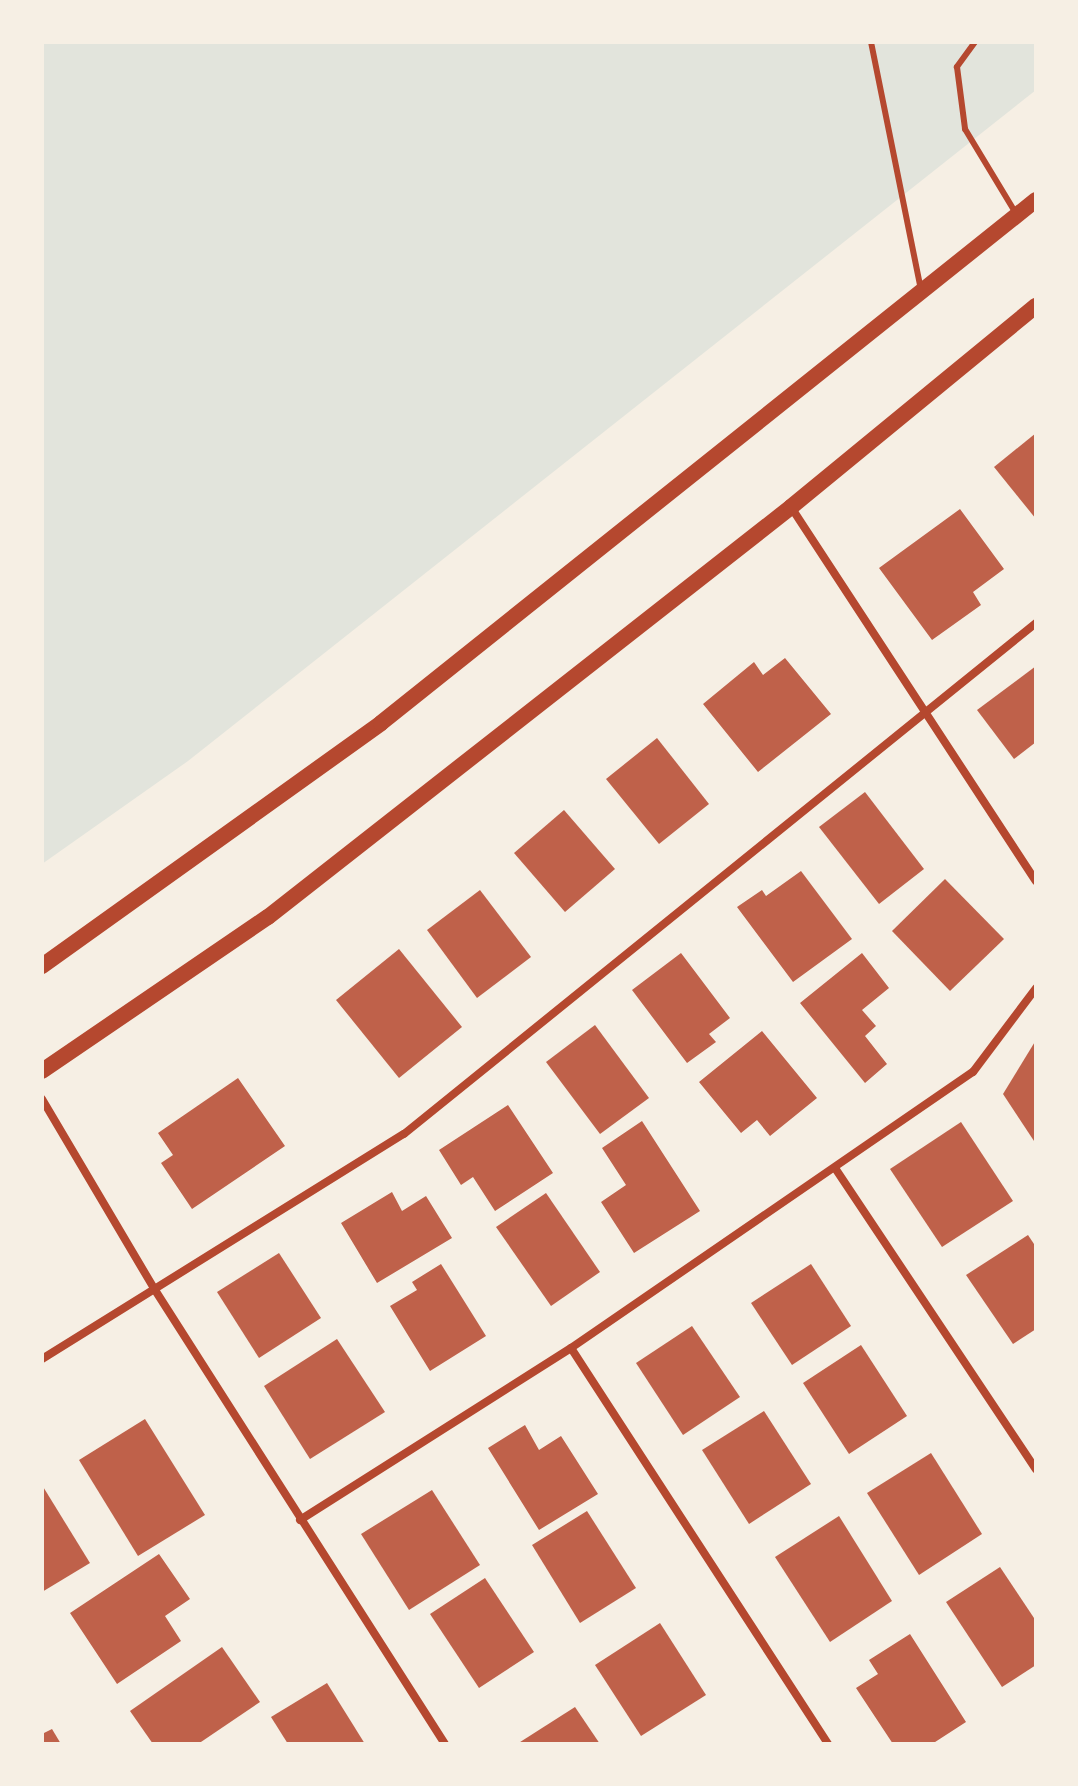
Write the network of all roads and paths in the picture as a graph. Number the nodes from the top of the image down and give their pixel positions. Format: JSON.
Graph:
{"nodes":[{"id":1,"x":871,"y":42,"type":"edge"},
{"id":2,"x":975,"y":42,"type":"edge"},
{"id":3,"x":1036,"y":200,"type":"edge"},
{"id":4,"x":1017,"y":215,"type":"junction"},
{"id":5,"x":922,"y":291,"type":"junction"},
{"id":6,"x":1036,"y":306,"type":"edge"},
{"id":7,"x":791,"y":507,"type":"junction"},
{"id":8,"x":1036,"y":623,"type":"edge"},
{"id":9,"x":922,"y":712,"type":"junction"},
{"id":10,"x":1036,"y":881,"type":"edge"},
{"id":11,"x":42,"y":966,"type":"edge"},
{"id":12,"x":1036,"y":988,"type":"edge"},
{"id":13,"x":42,"y":1071,"type":"edge"},
{"id":14,"x":42,"y":1099,"type":"edge"},
{"id":15,"x":835,"y":1168,"type":"junction"},
{"id":16,"x":155,"y":1290,"type":"junction"},
{"id":17,"x":571,"y":1348,"type":"junction"},
{"id":18,"x":42,"y":1359,"type":"edge"},
{"id":19,"x":1036,"y":1469,"type":"edge"},
{"id":20,"x":300,"y":1520,"type":"junction"},
{"id":21,"x":445,"y":1744,"type":"edge"},
{"id":22,"x":828,"y":1744,"type":"edge"}],
"edges":[{"from":1,"to":5,"type":"lane"},
{"from":2,"to":4,"type":"lane"},
{"from":3,"to":4,"type":"main road"},
{"from":4,"to":5,"type":"main road"},
{"from":5,"to":11,"type":"main road"},
{"from":6,"to":7,"type":"main road"},
{"from":7,"to":9,"type":"street"},
{"from":7,"to":13,"type":"main road"},
{"from":8,"to":9,"type":"street"},
{"from":9,"to":10,"type":"street"},
{"from":9,"to":16,"type":"street"},
{"from":12,"to":15,"type":"street"},
{"from":14,"to":16,"type":"street"},
{"from":15,"to":17,"type":"street"},
{"from":15,"to":19,"type":"street"},
{"from":16,"to":18,"type":"street"},
{"from":16,"to":20,"type":"street"},
{"from":17,"to":20,"type":"street"},
{"from":17,"to":22,"type":"street"},
{"from":20,"to":21,"type":"street"}]}
